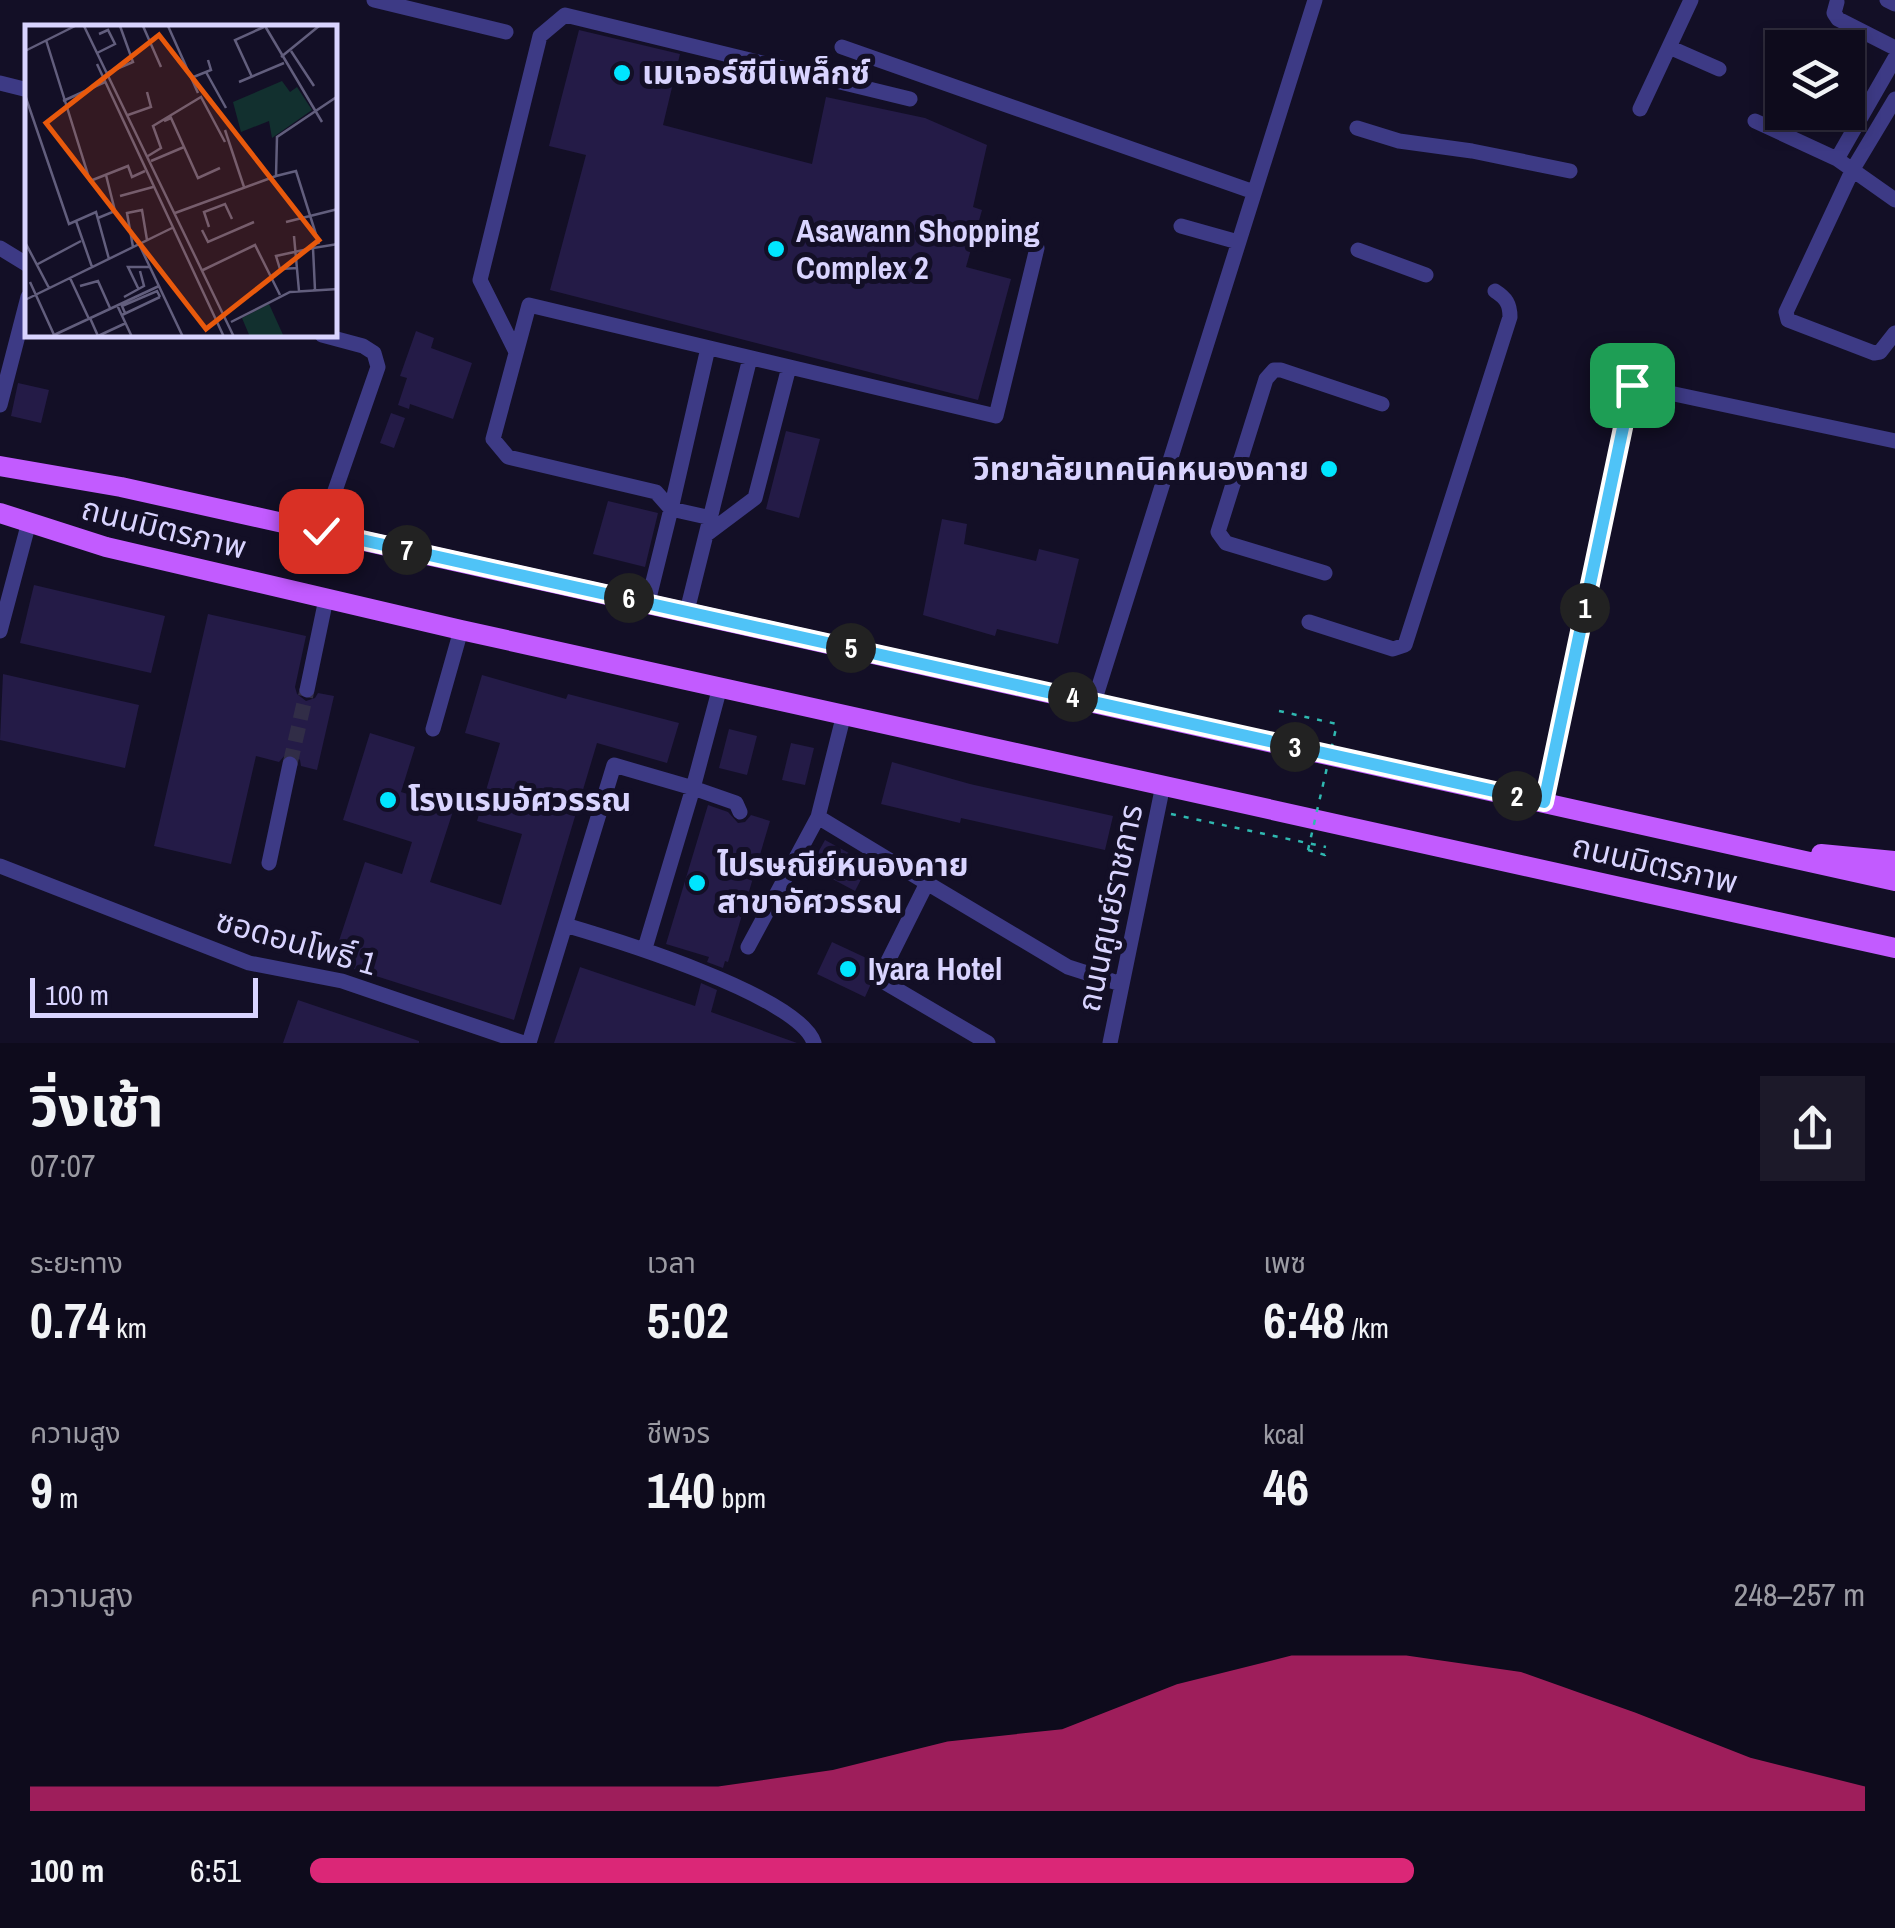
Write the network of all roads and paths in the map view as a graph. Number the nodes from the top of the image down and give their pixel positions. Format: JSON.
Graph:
{"nodes":[{"id":1,"x":1315,"y":0,"type":"edge"},
{"id":2,"x":1691,"y":0,"type":"edge"},
{"id":3,"x":1886,"y":0,"type":"edge"},
{"id":4,"x":385,"y":1,"type":"edge"},
{"id":5,"x":1836,"y":1,"type":"edge"},
{"id":6,"x":1895,"y":4,"type":"edge"},
{"id":7,"x":506,"y":32,"type":"dead end"},
{"id":8,"x":842,"y":47,"type":"dead end"},
{"id":9,"x":1669,"y":47,"type":"junction"},
{"id":10,"x":1895,"y":48,"type":"edge"},
{"id":11,"x":1895,"y":58,"type":"edge"},
{"id":12,"x":1719,"y":69,"type":"dead end"},
{"id":13,"x":0,"y":83,"type":"edge"},
{"id":14,"x":25,"y":89,"type":"edge"},
{"id":15,"x":1895,"y":98,"type":"edge"},
{"id":16,"x":910,"y":99,"type":"dead end"},
{"id":17,"x":1640,"y":108,"type":"dead end"},
{"id":18,"x":1756,"y":121,"type":"dead end"},
{"id":19,"x":1357,"y":128,"type":"dead end"},
{"id":20,"x":1837,"y":159,"type":"junction"},
{"id":21,"x":1852,"y":169,"type":"junction"},
{"id":22,"x":1570,"y":171,"type":"dead end"},
{"id":23,"x":1254,"y":192,"type":"junction"},
{"id":24,"x":1895,"y":200,"type":"edge"},
{"id":25,"x":1181,"y":226,"type":"dead end"},
{"id":26,"x":1238,"y":242,"type":"junction"},
{"id":27,"x":0,"y":248,"type":"edge"},
{"id":28,"x":1037,"y":248,"type":"dead end"},
{"id":29,"x":1358,"y":250,"type":"dead end"},
{"id":30,"x":25,"y":263,"type":"edge"},
{"id":31,"x":1426,"y":274,"type":"dead end"},
{"id":32,"x":1495,"y":292,"type":"dead end"},
{"id":33,"x":25,"y":309,"type":"edge"},
{"id":34,"x":1895,"y":333,"type":"edge"},
{"id":35,"x":333,"y":338,"type":"edge"},
{"id":36,"x":708,"y":348,"type":"junction"},
{"id":37,"x":516,"y":352,"type":"junction"},
{"id":38,"x":750,"y":358,"type":"junction"},
{"id":39,"x":789,"y":367,"type":"junction"},
{"id":40,"x":1382,"y":404,"type":"dead end"},
{"id":41,"x":0,"y":405,"type":"edge"},
{"id":42,"x":1895,"y":441,"type":"edge"},
{"id":43,"x":0,"y":466,"type":"edge"},
{"id":44,"x":671,"y":510,"type":"junction"},
{"id":45,"x":0,"y":513,"type":"edge"},
{"id":46,"x":29,"y":522,"type":"junction"},
{"id":47,"x":709,"y":526,"type":"junction"},
{"id":48,"x":321,"y":531,"type":"junction"},
{"id":49,"x":1325,"y":573,"type":"dead end"},
{"id":50,"x":326,"y":599,"type":"junction"},
{"id":51,"x":648,"y":602,"type":"junction"},
{"id":52,"x":688,"y":612,"type":"junction"},
{"id":53,"x":1309,"y":622,"type":"dead end"},
{"id":54,"x":460,"y":630,"type":"junction"},
{"id":55,"x":0,"y":632,"type":"edge"},
{"id":56,"x":720,"y":687,"type":"junction"},
{"id":57,"x":307,"y":690,"type":"tunnel mouth"},
{"id":58,"x":1094,"y":702,"type":"junction"},
{"id":59,"x":1279,"y":711,"type":"dead end"},
{"id":60,"x":844,"y":714,"type":"junction"},
{"id":61,"x":433,"y":729,"type":"dead end"},
{"id":62,"x":290,"y":764,"type":"tunnel mouth"},
{"id":63,"x":1164,"y":785,"type":"junction"},
{"id":64,"x":693,"y":788,"type":"junction"},
{"id":65,"x":1544,"y":802,"type":"junction"},
{"id":66,"x":1158,"y":811,"type":"junction"},
{"id":67,"x":740,"y":812,"type":"dead end"},
{"id":68,"x":818,"y":818,"type":"junction"},
{"id":69,"x":1729,"y":845,"type":"junction"},
{"id":70,"x":1895,"y":861,"type":"edge"},
{"id":71,"x":269,"y":863,"type":"dead end"},
{"id":72,"x":0,"y":866,"type":"edge"},
{"id":73,"x":1895,"y":881,"type":"edge"},
{"id":74,"x":927,"y":883,"type":"junction"},
{"id":75,"x":565,"y":926,"type":"junction"},
{"id":76,"x":645,"y":948,"type":"junction"},
{"id":77,"x":748,"y":948,"type":"dead end"},
{"id":78,"x":1895,"y":948,"type":"edge"},
{"id":79,"x":1122,"y":984,"type":"junction"},
{"id":80,"x":526,"y":1043,"type":"edge"},
{"id":81,"x":814,"y":1043,"type":"edge"},
{"id":82,"x":988,"y":1043,"type":"edge"},
{"id":83,"x":1110,"y":1043,"type":"edge"}],
"edges":[{"from":1,"to":23,"type":"street"},
{"from":2,"to":9,"type":"street"},
{"from":3,"to":6,"type":"street"},
{"from":4,"to":7,"type":"street"},
{"from":5,"to":10,"type":"street"},
{"from":8,"to":23,"type":"street"},
{"from":9,"to":12,"type":"street"},
{"from":9,"to":17,"type":"street"},
{"from":11,"to":20,"type":"street"},
{"from":13,"to":14,"type":"street"},
{"from":15,"to":21,"type":"street"},
{"from":16,"to":37,"type":"street"},
{"from":18,"to":20,"type":"street"},
{"from":19,"to":22,"type":"street"},
{"from":20,"to":21,"type":"street"},
{"from":21,"to":24,"type":"street"},
{"from":21,"to":34,"type":"street"},
{"from":23,"to":26,"type":"street"},
{"from":25,"to":26,"type":"street"},
{"from":26,"to":58,"type":"street"},
{"from":27,"to":30,"type":"street"},
{"from":28,"to":39,"type":"street"},
{"from":29,"to":31,"type":"street"},
{"from":32,"to":53,"type":"street"},
{"from":33,"to":41,"type":"street"},
{"from":35,"to":48,"type":"street"},
{"from":36,"to":37,"type":"street"},
{"from":36,"to":38,"type":"street"},
{"from":36,"to":44,"type":"street"},
{"from":37,"to":44,"type":"street"},
{"from":38,"to":39,"type":"street"},
{"from":38,"to":47,"type":"street"},
{"from":39,"to":47,"type":"street"},
{"from":40,"to":49,"type":"street"},
{"from":42,"to":65,"type":"street"},
{"from":43,"to":48,"type":"main road","name":"ถนนมิตรภาพ"},
{"from":44,"to":47,"type":"street"},
{"from":44,"to":51,"type":"street"},
{"from":45,"to":46,"type":"main road","name":"ถนนมิตรภาพ"},
{"from":46,"to":50,"type":"main road","name":"ถนนมิตรภาพ"},
{"from":46,"to":55,"type":"street"},
{"from":47,"to":52,"type":"street"},
{"from":48,"to":51,"type":"main road","name":"ถนนมิตรภาพ"},
{"from":50,"to":54,"type":"main road","name":"ถนนมิตรภาพ"},
{"from":50,"to":57,"type":"street"},
{"from":51,"to":52,"type":"main road","name":"ถนนมิตรภาพ"},
{"from":52,"to":58,"type":"main road","name":"ถนนมิตรภาพ"},
{"from":54,"to":56,"type":"main road","name":"ถนนมิตรภาพ"},
{"from":54,"to":61,"type":"street"},
{"from":56,"to":60,"type":"main road","name":"ถนนมิตรภาพ"},
{"from":56,"to":64,"type":"street"},
{"from":58,"to":65,"type":"main road","name":"ถนนมิตรภาพ"},
{"from":59,"to":66,"type":"path","bridge":true},
{"from":60,"to":63,"type":"main road","name":"ถนนมิตรภาพ"},
{"from":60,"to":68,"type":"street"},
{"from":62,"to":71,"type":"street"},
{"from":63,"to":66,"type":"street","name":"ถนนศูนย์ราชการ"},
{"from":63,"to":78,"type":"main road","name":"ถนนมิตรภาพ"},
{"from":64,"to":67,"type":"street"},
{"from":64,"to":75,"type":"street","name":"ซอดอนโพธิ์ 1"},
{"from":64,"to":76,"type":"street"},
{"from":65,"to":69,"type":"main road","name":"ถนนมิตรภาพ"},
{"from":66,"to":79,"type":"street","name":"ถนนศูนย์ราชการ"},
{"from":68,"to":74,"type":"street"},
{"from":68,"to":77,"type":"street"},
{"from":69,"to":70,"type":"main road"},
{"from":69,"to":73,"type":"main road","name":"ถนนมิตรภาพ"},
{"from":72,"to":80,"type":"street","name":"ซอดอนโพธิ์ 1"},
{"from":74,"to":79,"type":"street"},
{"from":74,"to":82,"type":"street"},
{"from":75,"to":76,"type":"street"},
{"from":75,"to":80,"type":"street","name":"ซอดอนโพธิ์ 1"},
{"from":76,"to":81,"type":"street"},
{"from":79,"to":83,"type":"street","name":"ถนนศูนย์ราชการ"}]}
